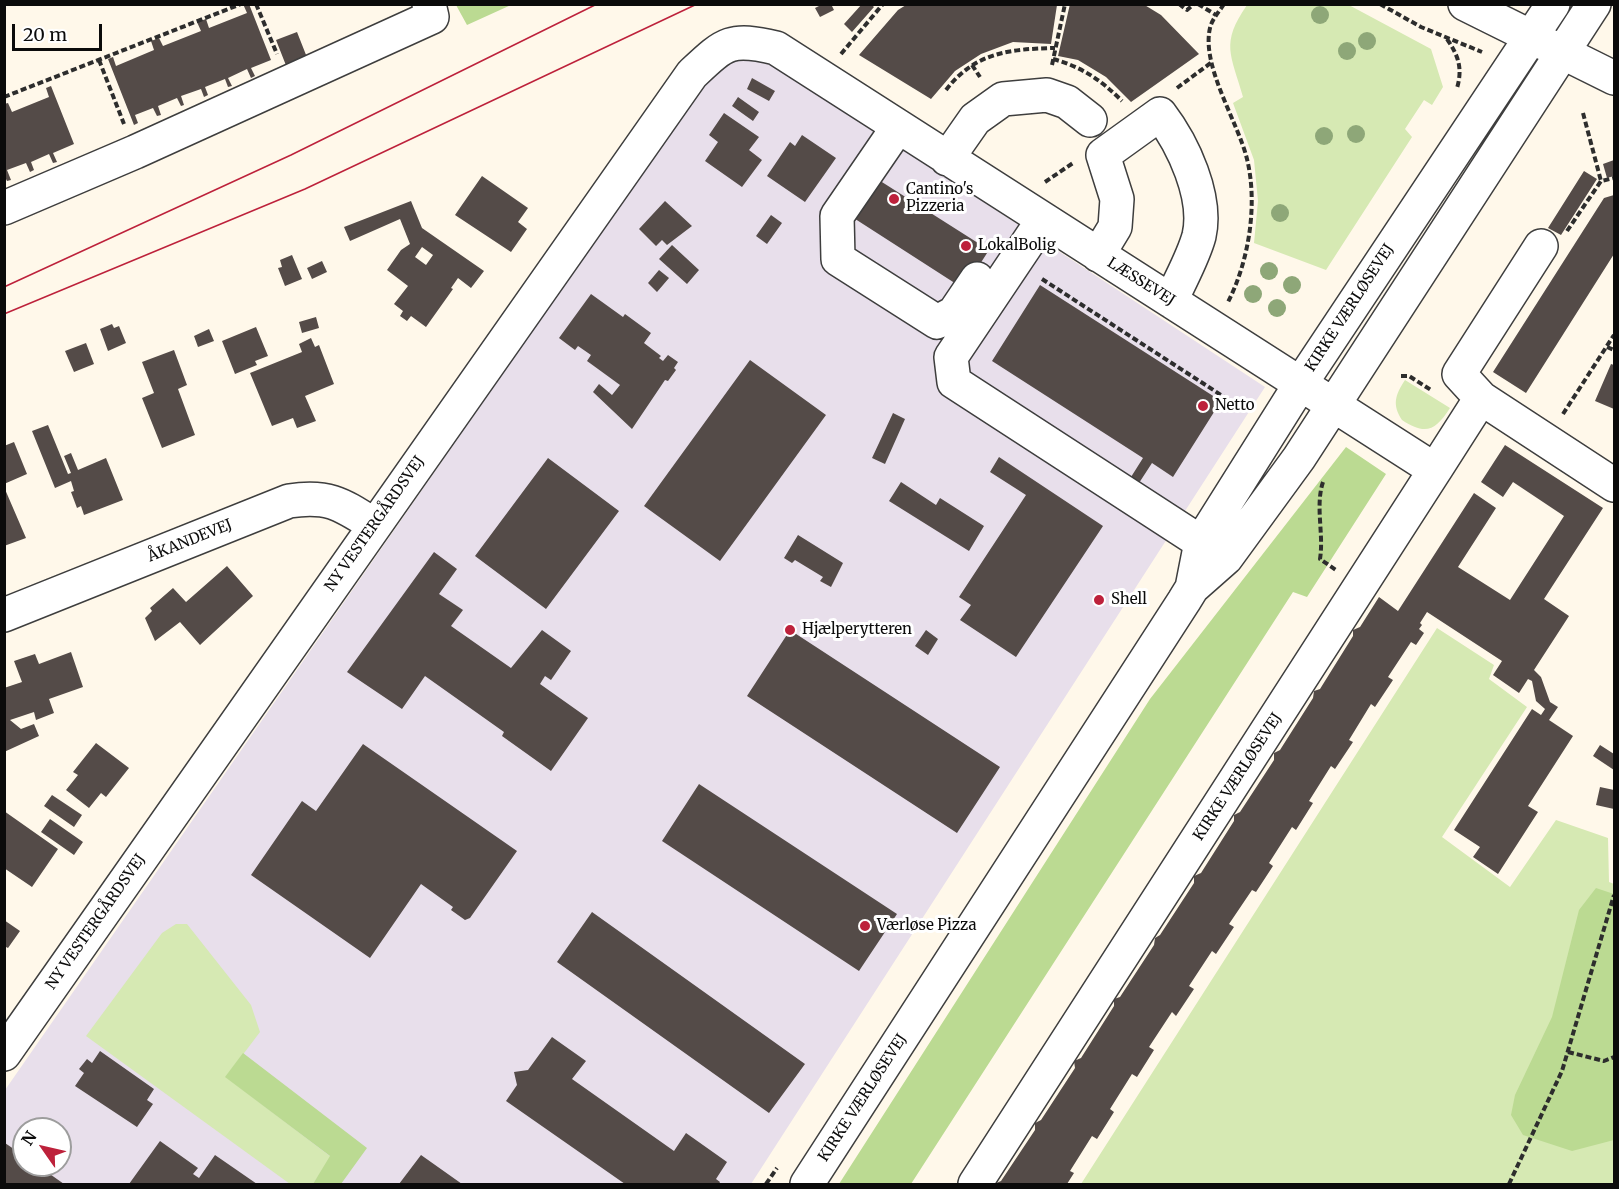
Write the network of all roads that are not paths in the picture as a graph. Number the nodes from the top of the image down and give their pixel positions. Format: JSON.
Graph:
{"nodes":[{"id":1,"x":429,"y":4,"type":"edge"},
{"id":2,"x":1465,"y":4,"type":"edge"},
{"id":3,"x":1553,"y":4,"type":"edge"},
{"id":4,"x":1594,"y":4,"type":"edge"},
{"id":5,"x":1614,"y":14,"type":"edge"},
{"id":6,"x":1529,"y":38,"type":"junction"},
{"id":7,"x":776,"y":48,"type":"joint"},
{"id":8,"x":1562,"y":54,"type":"junction"},
{"id":9,"x":1614,"y":78,"type":"edge"},
{"id":10,"x":1090,"y":120,"type":"dead end"},
{"id":11,"x":898,"y":127,"type":"junction"},
{"id":12,"x":947,"y":159,"type":"junction"},
{"id":13,"x":4,"y":208,"type":"edge"},
{"id":14,"x":1033,"y":214,"type":"junction"},
{"id":15,"x":1541,"y":246,"type":"road end"},
{"id":16,"x":1098,"y":255,"type":"junction"},
{"id":17,"x":1171,"y":301,"type":"junction"},
{"id":18,"x":1300,"y":383,"type":"junction"},
{"id":19,"x":1481,"y":398,"type":"junction"},
{"id":20,"x":1335,"y":405,"type":"junction"},
{"id":21,"x":1435,"y":471,"type":"junction"},
{"id":22,"x":1614,"y":484,"type":"edge"},
{"id":23,"x":374,"y":525,"type":"junction"},
{"id":24,"x":1214,"y":550,"type":"junction"},
{"id":25,"x":4,"y":615,"type":"edge"},
{"id":26,"x":4,"y":1054,"type":"edge"},
{"id":27,"x":807,"y":1185,"type":"edge"},
{"id":28,"x":975,"y":1185,"type":"edge"}],
"edges":[{"from":1,"to":13,"type":"street"},
{"from":2,"to":6,"type":"street"},
{"from":3,"to":6,"type":"street","name":"KIRKE VÆRLØSEVEJ"},
{"from":4,"to":5,"type":"street"},
{"from":4,"to":8,"type":"street","name":"KIRKE VÆRLØSEVEJ"},
{"from":6,"to":8,"type":"street"},
{"from":6,"to":18,"type":"street","name":"KIRKE VÆRLØSEVEJ"},
{"from":7,"to":11,"type":"street","name":"LÆSSEVEJ"},
{"from":7,"to":23,"type":"street","name":"NY VESTERGÅRDSVEJ"},
{"from":8,"to":9,"type":"street"},
{"from":8,"to":20,"type":"street","name":"KIRKE VÆRLØSEVEJ"},
{"from":10,"to":12,"type":"street"},
{"from":11,"to":12,"type":"street","name":"LÆSSEVEJ"},
{"from":11,"to":14,"type":"street"},
{"from":12,"to":14,"type":"street","name":"LÆSSEVEJ"},
{"from":14,"to":16,"type":"street","name":"LÆSSEVEJ"},
{"from":14,"to":24,"type":"street"},
{"from":15,"to":19,"type":"street"},
{"from":16,"to":17,"type":"street","name":"LÆSSEVEJ"},
{"from":16,"to":17,"type":"street"},
{"from":17,"to":18,"type":"street","name":"LÆSSEVEJ"},
{"from":18,"to":20,"type":"street","name":"LÆSSEVEJ"},
{"from":18,"to":24,"type":"street","name":"KIRKE VÆRLØSEVEJ"},
{"from":19,"to":21,"type":"street","name":"KIRKE VÆRLØSEVEJ"},
{"from":19,"to":22,"type":"street"},
{"from":20,"to":21,"type":"street"},
{"from":20,"to":24,"type":"street","name":"KIRKE VÆRLØSEVEJ"},
{"from":21,"to":28,"type":"street","name":"KIRKE VÆRLØSEVEJ"},
{"from":23,"to":25,"type":"street","name":"ÅKANDEVEJ"},
{"from":23,"to":26,"type":"street","name":"NY VESTERGÅRDSVEJ"},
{"from":24,"to":27,"type":"street","name":"KIRKE VÆRLØSEVEJ"}]}
